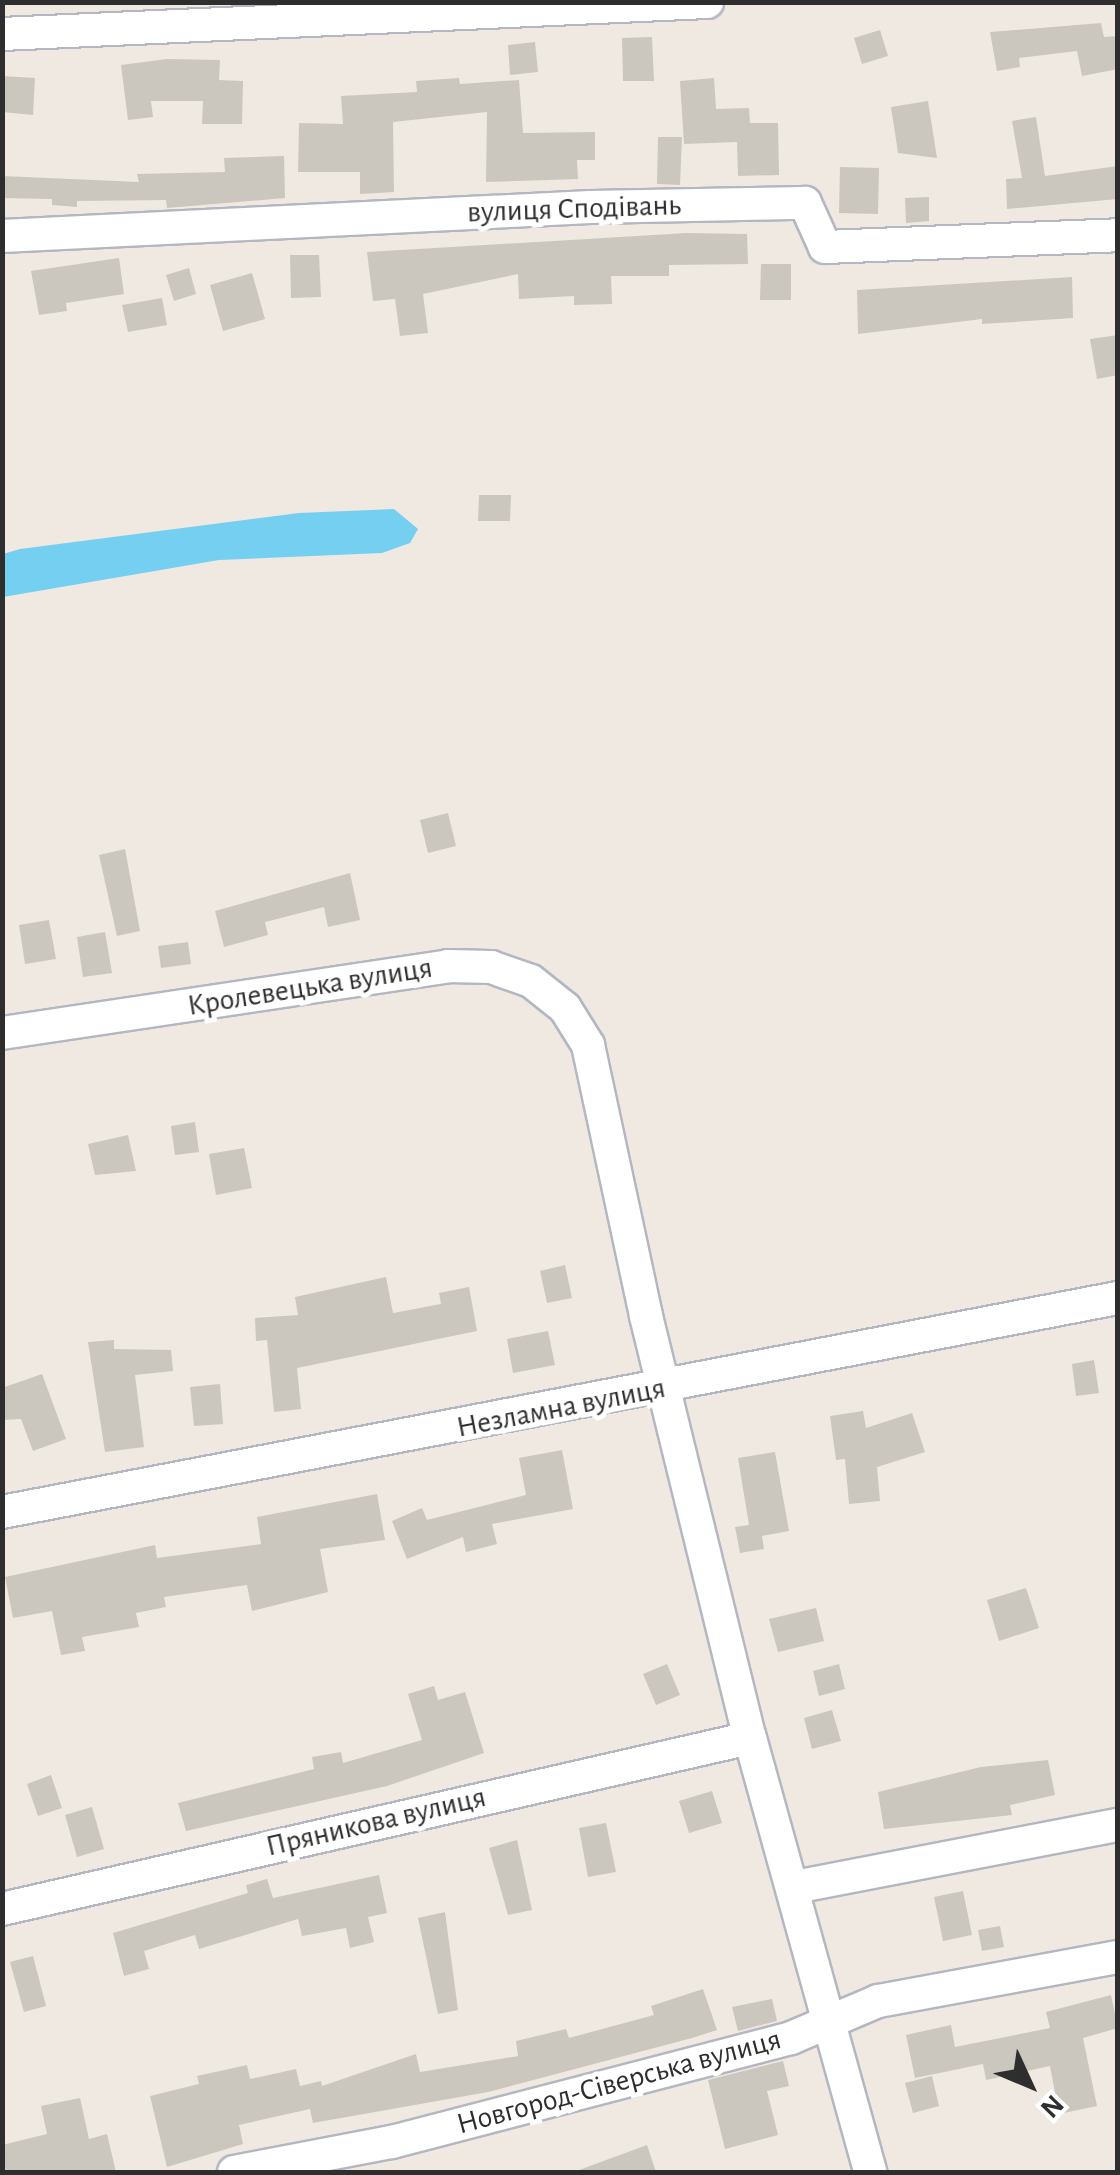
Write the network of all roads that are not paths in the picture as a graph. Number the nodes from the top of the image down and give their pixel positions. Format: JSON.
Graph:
{"nodes":[{"id":1,"x":708,"y":2,"type":"edge"},
{"id":2,"x":2,"y":34,"type":"edge"},
{"id":3,"x":1118,"y":235,"type":"edge"},
{"id":4,"x":2,"y":236,"type":"edge"},
{"id":5,"x":2,"y":1033,"type":"edge"},
{"id":6,"x":1118,"y":1298,"type":"edge"},
{"id":7,"x":665,"y":1388,"type":"junction"},
{"id":8,"x":2,"y":1512,"type":"edge"},
{"id":9,"x":750,"y":1738,"type":"junction"},
{"id":10,"x":1118,"y":1825,"type":"edge"},
{"id":11,"x":795,"y":1887,"type":"junction"},
{"id":12,"x":2,"y":1909,"type":"edge"},
{"id":13,"x":1118,"y":1957,"type":"edge"},
{"id":14,"x":829,"y":2018,"type":"junction"},
{"id":15,"x":234,"y":2172,"type":"edge"},
{"id":16,"x":870,"y":2172,"type":"edge"}],
"edges":[{"from":1,"to":2,"type":"street"},
{"from":3,"to":4,"type":"street","name":"вулиця Сподівань"},
{"from":5,"to":7,"type":"street","name":"Кролевецька вулиця"},
{"from":6,"to":7,"type":"street","name":"Незламна вулиця"},
{"from":7,"to":8,"type":"street","name":"Незламна вулиця"},
{"from":7,"to":9,"type":"street"},
{"from":9,"to":11,"type":"street"},
{"from":9,"to":12,"type":"street","name":"Пряникова вулиця"},
{"from":10,"to":11,"type":"street"},
{"from":11,"to":14,"type":"street"},
{"from":13,"to":14,"type":"street","name":"Новгород-Сіверська вулиця"},
{"from":14,"to":15,"type":"street","name":"Новгород-Сіверська вулиця"},
{"from":14,"to":16,"type":"street"}]}
